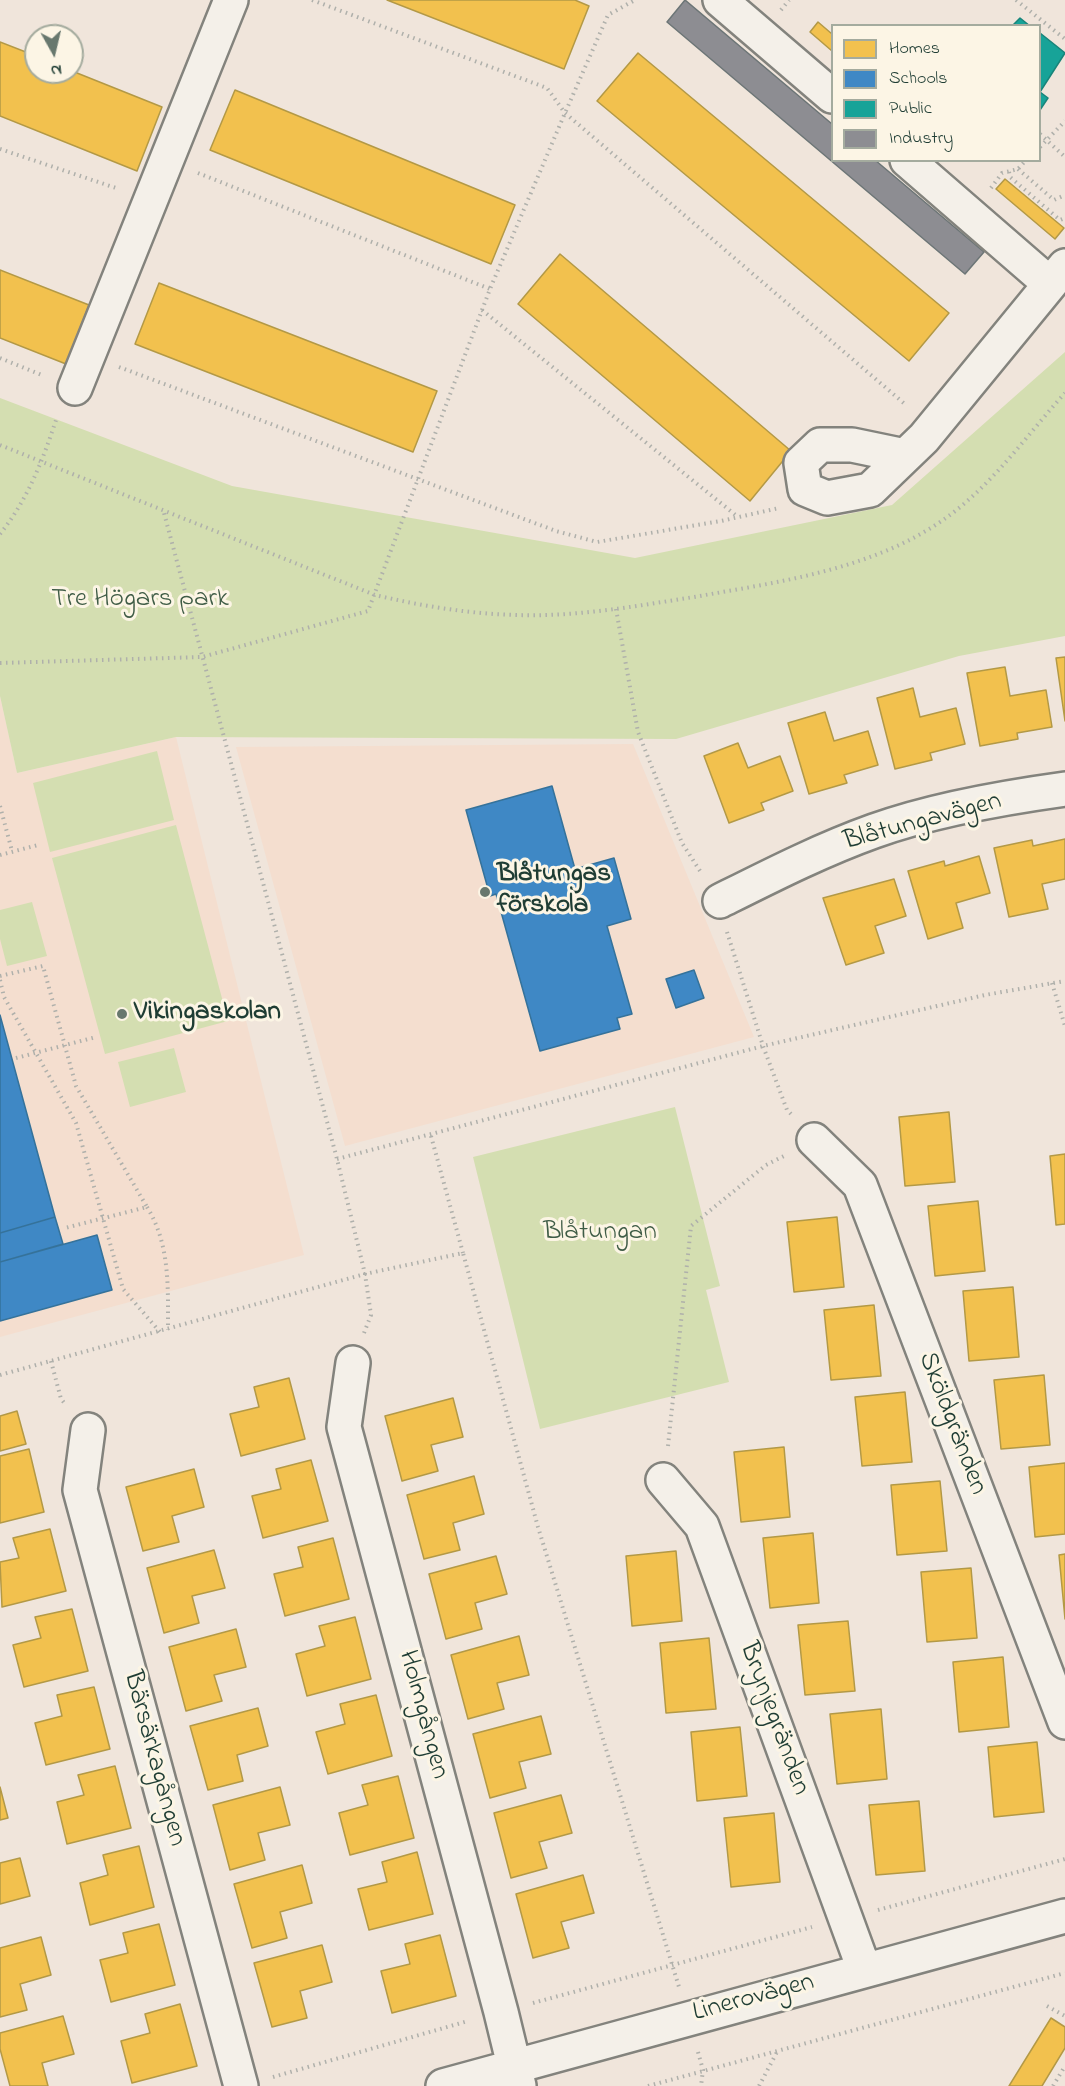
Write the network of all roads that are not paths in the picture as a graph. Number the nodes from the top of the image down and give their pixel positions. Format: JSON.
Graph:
{"nodes":[{"id":1,"x":231,"y":0,"type":"edge"},
{"id":2,"x":720,"y":0,"type":"edge"},
{"id":3,"x":831,"y":95,"type":"edge"},
{"id":4,"x":910,"y":162,"type":"edge"},
{"id":5,"x":1058,"y":275,"type":"edge"},
{"id":6,"x":71,"y":387,"type":"road end"},
{"id":7,"x":904,"y":456,"type":"junction"},
{"id":8,"x":1065,"y":789,"type":"edge"},
{"id":9,"x":720,"y":901,"type":"road end"},
{"id":10,"x":814,"y":1140,"type":"road end"},
{"id":11,"x":353,"y":1363,"type":"road end"},
{"id":12,"x":88,"y":1430,"type":"road end"},
{"id":13,"x":663,"y":1480,"type":"road end"},
{"id":14,"x":1065,"y":1722,"type":"edge"},
{"id":15,"x":1065,"y":1916,"type":"edge"},
{"id":16,"x":864,"y":1969,"type":"junction"},
{"id":17,"x":516,"y":2076,"type":"edge"},
{"id":18,"x":241,"y":2086,"type":"edge"},
{"id":19,"x":443,"y":2086,"type":"edge"}],
"edges":[{"from":1,"to":6,"type":"street"},
{"from":2,"to":3,"type":"street"},
{"from":4,"to":5,"type":"street"},
{"from":5,"to":7,"type":"street"},
{"from":7,"to":7,"type":"street"},
{"from":8,"to":9,"type":"street","name":"Blåtungavägen"},
{"from":10,"to":14,"type":"street","name":"Sköldgränden"},
{"from":11,"to":17,"type":"street","name":"Holmgången"},
{"from":12,"to":18,"type":"street","name":"Bärsärkagången"},
{"from":13,"to":16,"type":"street","name":"Brynjegränden"},
{"from":15,"to":16,"type":"street","name":"Linerovägen"},
{"from":16,"to":17,"type":"street","name":"Linerovägen"},
{"from":17,"to":19,"type":"street","name":"Linerovägen"}]}
